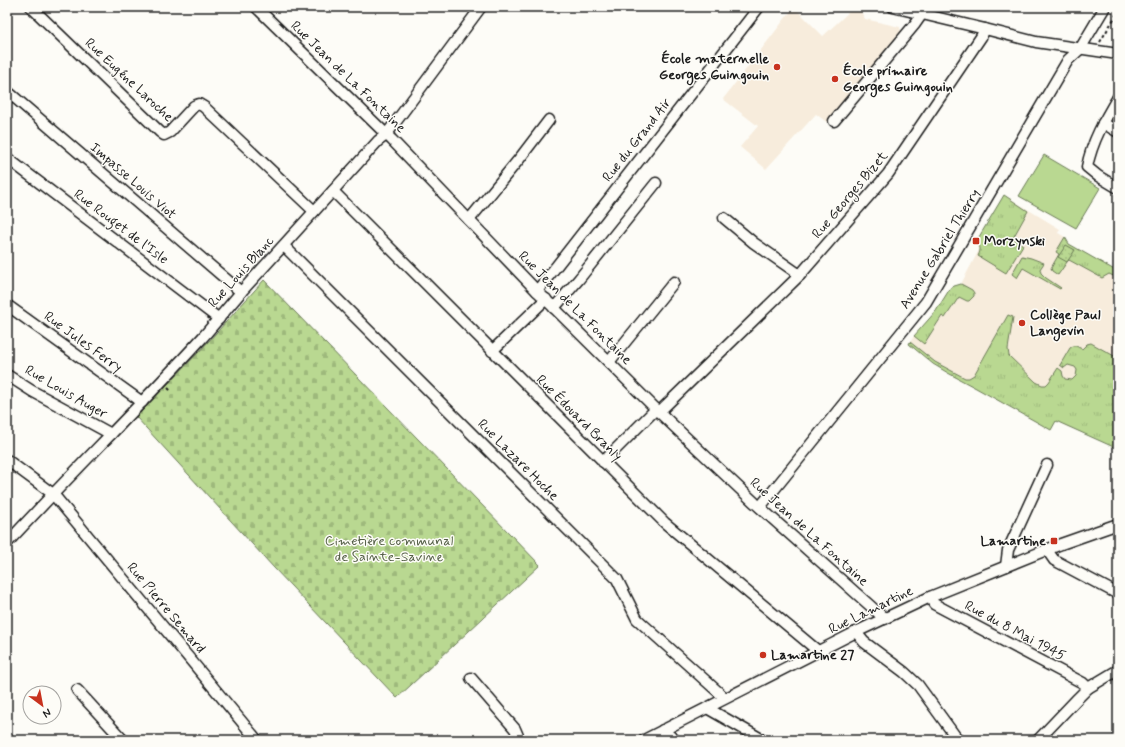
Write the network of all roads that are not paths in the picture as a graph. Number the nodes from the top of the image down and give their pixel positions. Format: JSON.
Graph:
{"nodes":[{"id":1,"x":31,"y":7,"type":"edge"},
{"id":2,"x":256,"y":7,"type":"edge"},
{"id":3,"x":481,"y":7,"type":"edge"},
{"id":4,"x":759,"y":7,"type":"edge"},
{"id":5,"x":894,"y":7,"type":"edge"},
{"id":6,"x":1105,"y":7,"type":"edge"},
{"id":7,"x":922,"y":14,"type":"junction"},
{"id":8,"x":985,"y":29,"type":"junction"},
{"id":9,"x":1080,"y":49,"type":"junction"},
{"id":10,"x":1118,"y":54,"type":"edge"},
{"id":11,"x":7,"y":91,"type":"edge"},
{"id":12,"x":1118,"y":97,"type":"edge"},
{"id":13,"x":549,"y":120,"type":"dead end"},
{"id":14,"x":834,"y":121,"type":"dead end"},
{"id":15,"x":1103,"y":123,"type":"junction"},
{"id":16,"x":1118,"y":132,"type":"edge"},
{"id":17,"x":386,"y":134,"type":"junction"},
{"id":18,"x":7,"y":158,"type":"edge"},
{"id":19,"x":656,"y":183,"type":"dead end"},
{"id":20,"x":1118,"y":188,"type":"edge"},
{"id":21,"x":333,"y":191,"type":"junction"},
{"id":22,"x":314,"y":211,"type":"junction"},
{"id":23,"x":724,"y":218,"type":"dead end"},
{"id":24,"x":469,"y":220,"type":"junction"},
{"id":25,"x":284,"y":246,"type":"junction"},
{"id":26,"x":800,"y":276,"type":"junction"},
{"id":27,"x":674,"y":282,"type":"dead end"},
{"id":28,"x":537,"y":291,"type":"junction"},
{"id":29,"x":241,"y":292,"type":"junction"},
{"id":30,"x":546,"y":299,"type":"junction"},
{"id":31,"x":7,"y":305,"type":"edge"},
{"id":32,"x":554,"y":308,"type":"junction"},
{"id":33,"x":219,"y":319,"type":"junction"},
{"id":34,"x":492,"y":351,"type":"junction"},
{"id":35,"x":609,"y":362,"type":"junction"},
{"id":36,"x":7,"y":375,"type":"edge"},
{"id":37,"x":142,"y":402,"type":"junction"},
{"id":38,"x":658,"y":410,"type":"junction"},
{"id":39,"x":111,"y":434,"type":"junction"},
{"id":40,"x":7,"y":460,"type":"edge"},
{"id":41,"x":603,"y":462,"type":"junction"},
{"id":42,"x":1047,"y":465,"type":"dead end"},
{"id":43,"x":52,"y":494,"type":"junction"},
{"id":44,"x":760,"y":507,"type":"junction"},
{"id":45,"x":1118,"y":524,"type":"edge"},
{"id":46,"x":7,"y":543,"type":"edge"},
{"id":47,"x":1047,"y":550,"type":"junction"},
{"id":48,"x":1006,"y":566,"type":"junction"},
{"id":49,"x":1118,"y":594,"type":"edge"},
{"id":50,"x":930,"y":597,"type":"junction"},
{"id":51,"x":885,"y":618,"type":"junction"},
{"id":52,"x":856,"y":632,"type":"junction"},
{"id":53,"x":818,"y":651,"type":"junction"},
{"id":54,"x":1118,"y":670,"type":"edge"},
{"id":55,"x":471,"y":678,"type":"dead end"},
{"id":56,"x":1088,"y":688,"type":"junction"},
{"id":57,"x":77,"y":690,"type":"dead end"},
{"id":58,"x":725,"y":698,"type":"junction"},
{"id":59,"x":707,"y":708,"type":"junction"},
{"id":60,"x":663,"y":730,"type":"junction"},
{"id":61,"x":123,"y":740,"type":"edge"},
{"id":62,"x":257,"y":740,"type":"edge"},
{"id":63,"x":517,"y":740,"type":"edge"},
{"id":64,"x":644,"y":740,"type":"edge"},
{"id":65,"x":675,"y":740,"type":"edge"},
{"id":66,"x":763,"y":740,"type":"edge"},
{"id":67,"x":958,"y":740,"type":"edge"},
{"id":68,"x":1038,"y":740,"type":"edge"}],
"edges":[{"from":1,"to":22,"type":"street","name":"Rue Eugéne Laroche"},
{"from":2,"to":17,"type":"street","name":"Rue Jean de La Fontaine"},
{"from":3,"to":17,"type":"street","name":"Rue Louis Blanc"},
{"from":4,"to":28,"type":"street","name":"Rue du Grand Air"},
{"from":5,"to":7,"type":"street"},
{"from":6,"to":9,"type":"street","name":"Avenue Gabriel Thierry"},
{"from":7,"to":8,"type":"street"},
{"from":7,"to":14,"type":"street"},
{"from":8,"to":9,"type":"street"},
{"from":8,"to":26,"type":"street","name":"Rue Georges Bizet"},
{"from":9,"to":10,"type":"street"},
{"from":9,"to":44,"type":"street","name":"Avenue Gabriel Thierry"},
{"from":11,"to":29,"type":"street","name":"Impasse Louis Viot"},
{"from":12,"to":15,"type":"street"},
{"from":13,"to":24,"type":"street"},
{"from":15,"to":16,"type":"street"},
{"from":15,"to":20,"type":"street"},
{"from":17,"to":21,"type":"street","name":"Rue Louis Blanc"},
{"from":17,"to":24,"type":"street","name":"Rue Jean de La Fontaine"},
{"from":18,"to":33,"type":"street","name":"Rue Rouget de l'Isle"},
{"from":19,"to":32,"type":"street"},
{"from":21,"to":22,"type":"street","name":"Rue Louis Blanc"},
{"from":21,"to":34,"type":"street","name":"Rue Édouard Branly"},
{"from":22,"to":25,"type":"street","name":"Rue Louis Blanc"},
{"from":23,"to":26,"type":"street"},
{"from":24,"to":28,"type":"street","name":"Rue Jean de La Fontaine"},
{"from":25,"to":29,"type":"street","name":"Rue Louis Blanc"},
{"from":25,"to":58,"type":"street","name":"Rue Lazare Hoche"},
{"from":26,"to":38,"type":"street","name":"Rue Georges Bizet"},
{"from":27,"to":35,"type":"street"},
{"from":28,"to":30,"type":"street","name":"Rue Jean de La Fontaine"},
{"from":29,"to":33,"type":"street","name":"Rue Louis Blanc"},
{"from":30,"to":32,"type":"street","name":"Rue Jean de La Fontaine"},
{"from":30,"to":34,"type":"street"},
{"from":31,"to":37,"type":"street","name":"Rue Jules Ferry"},
{"from":32,"to":35,"type":"street","name":"Rue Jean de La Fontaine"},
{"from":33,"to":37,"type":"street","name":"Rue Louis Blanc"},
{"from":34,"to":41,"type":"street","name":"Rue Édouard Branly"},
{"from":35,"to":38,"type":"street","name":"Rue Jean de La Fontaine"},
{"from":36,"to":39,"type":"street","name":"Rue Louis Auger"},
{"from":37,"to":39,"type":"street","name":"Rue Louis Blanc"},
{"from":38,"to":41,"type":"street","name":"Rue Georges Bizet"},
{"from":38,"to":44,"type":"street","name":"Rue Jean de La Fontaine"},
{"from":39,"to":43,"type":"street","name":"Rue Louis Blanc"},
{"from":40,"to":43,"type":"street","name":"Rue Pierre Semard"},
{"from":41,"to":53,"type":"street","name":"Rue Édouard Branly"},
{"from":42,"to":48,"type":"street"},
{"from":43,"to":46,"type":"street","name":"Rue Louis Blanc"},
{"from":43,"to":62,"type":"street","name":"Rue Pierre Semard"},
{"from":44,"to":51,"type":"street","name":"Rue Jean de La Fontaine"},
{"from":45,"to":47,"type":"street","name":"Rue Lamartine"},
{"from":47,"to":48,"type":"street","name":"Rue Lamartine"},
{"from":47,"to":49,"type":"street"},
{"from":48,"to":50,"type":"street","name":"Rue Lamartine"},
{"from":50,"to":51,"type":"street","name":"Rue Lamartine"},
{"from":50,"to":56,"type":"street","name":"Rue du 8 Mai 1945"},
{"from":51,"to":52,"type":"street","name":"Rue Lamartine"},
{"from":52,"to":53,"type":"street","name":"Rue Lamartine"},
{"from":52,"to":67,"type":"street"},
{"from":53,"to":58,"type":"street","name":"Rue Lamartine"},
{"from":54,"to":56,"type":"street"},
{"from":55,"to":63,"type":"street"},
{"from":56,"to":68,"type":"street"},
{"from":57,"to":61,"type":"street"},
{"from":58,"to":59,"type":"street","name":"Rue Lamartine"},
{"from":59,"to":60,"type":"street","name":"Rue Lamartine"},
{"from":59,"to":66,"type":"street"},
{"from":60,"to":64,"type":"street","name":"Rue Lamartine"},
{"from":60,"to":65,"type":"street"}]}
